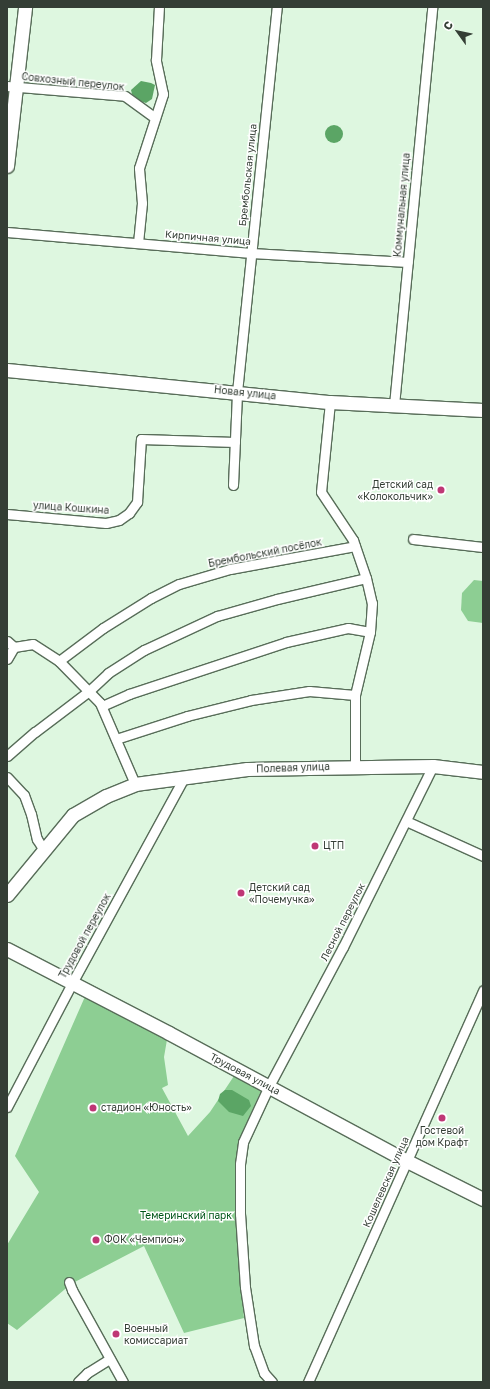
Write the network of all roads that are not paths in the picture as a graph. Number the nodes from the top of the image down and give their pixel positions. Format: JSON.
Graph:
{"nodes":[{"id":1,"x":25,"y":7,"type":"edge"},
{"id":2,"x":159,"y":7,"type":"edge"},
{"id":3,"x":277,"y":7,"type":"edge"},
{"id":4,"x":432,"y":7,"type":"edge"},
{"id":5,"x":11,"y":86,"type":"edge"},
{"id":6,"x":155,"y":118,"type":"junction"},
{"id":7,"x":7,"y":166,"type":"edge"},
{"id":8,"x":7,"y":232,"type":"edge"},
{"id":9,"x":138,"y":243,"type":"junction"},
{"id":10,"x":251,"y":253,"type":"junction"},
{"id":11,"x":408,"y":262,"type":"junction"},
{"id":12,"x":7,"y":370,"type":"edge"},
{"id":13,"x":237,"y":392,"type":"junction"},
{"id":14,"x":330,"y":402,"type":"junction"},
{"id":15,"x":394,"y":405,"type":"junction"},
{"id":16,"x":483,"y":410,"type":"edge"},
{"id":17,"x":235,"y":442,"type":"junction"},
{"id":18,"x":233,"y":485,"type":"dead end"},
{"id":19,"x":7,"y":514,"type":"edge"},
{"id":20,"x":413,"y":539,"type":"dead end"},
{"id":21,"x":355,"y":546,"type":"junction"},
{"id":22,"x":483,"y":547,"type":"edge"},
{"id":23,"x":366,"y":578,"type":"junction"},
{"id":24,"x":370,"y":632,"type":"junction"},
{"id":25,"x":11,"y":644,"type":"edge"},
{"id":26,"x":7,"y":659,"type":"edge"},
{"id":27,"x":58,"y":661,"type":"junction"},
{"id":28,"x":89,"y":691,"type":"junction"},
{"id":29,"x":355,"y":695,"type":"junction"},
{"id":30,"x":102,"y":706,"type":"junction"},
{"id":31,"x":116,"y":739,"type":"junction"},
{"id":32,"x":7,"y":756,"type":"edge"},
{"id":33,"x":356,"y":766,"type":"junction"},
{"id":34,"x":434,"y":766,"type":"junction"},
{"id":35,"x":483,"y":772,"type":"edge"},
{"id":36,"x":7,"y":777,"type":"edge"},
{"id":37,"x":184,"y":778,"type":"junction"},
{"id":38,"x":135,"y":784,"type":"junction"},
{"id":39,"x":406,"y":821,"type":"junction"},
{"id":40,"x":44,"y":850,"type":"junction"},
{"id":41,"x":483,"y":856,"type":"edge"},
{"id":42,"x":7,"y":896,"type":"edge"},
{"id":43,"x":7,"y":949,"type":"edge"},
{"id":44,"x":72,"y":983,"type":"junction"},
{"id":45,"x":483,"y":990,"type":"edge"},
{"id":46,"x":269,"y":1086,"type":"junction"},
{"id":47,"x":7,"y":1107,"type":"edge"},
{"id":48,"x":407,"y":1161,"type":"junction"},
{"id":49,"x":483,"y":1199,"type":"edge"},
{"id":50,"x":69,"y":1282,"type":"dead end"},
{"id":51,"x":109,"y":1359,"type":"junction"},
{"id":52,"x":78,"y":1382,"type":"edge"},
{"id":53,"x":123,"y":1382,"type":"edge"},
{"id":54,"x":272,"y":1382,"type":"edge"},
{"id":55,"x":308,"y":1382,"type":"edge"}],
"edges":[{"from":1,"to":5,"type":"street"},
{"from":2,"to":6,"type":"street"},
{"from":3,"to":10,"type":"street","name":"Брембольская улица"},
{"from":4,"to":11,"type":"street","name":"Коммунальная улица"},
{"from":5,"to":6,"type":"street","name":"Совхозный переулок"},
{"from":5,"to":7,"type":"street"},
{"from":6,"to":9,"type":"street"},
{"from":8,"to":9,"type":"street","name":"Кирпичная улица"},
{"from":9,"to":10,"type":"street","name":"Кирпичная улица"},
{"from":10,"to":11,"type":"street","name":"Кирпичная улица"},
{"from":10,"to":13,"type":"street","name":"Брембольская улица"},
{"from":11,"to":15,"type":"street","name":"Коммунальная улица"},
{"from":12,"to":13,"type":"street","name":"Новая улица"},
{"from":13,"to":14,"type":"street","name":"Новая улица"},
{"from":13,"to":17,"type":"street","name":"Брембольская улица"},
{"from":14,"to":15,"type":"street","name":"Новая улица"},
{"from":14,"to":21,"type":"street"},
{"from":15,"to":16,"type":"street","name":"Новая улица"},
{"from":17,"to":18,"type":"street","name":"Брембольская улица"},
{"from":17,"to":19,"type":"street","name":"улица Кошкина"},
{"from":20,"to":22,"type":"street"},
{"from":21,"to":23,"type":"street"},
{"from":21,"to":27,"type":"street","name":"Брембольский посёлок"},
{"from":23,"to":24,"type":"street"},
{"from":23,"to":28,"type":"street"},
{"from":24,"to":29,"type":"street"},
{"from":24,"to":30,"type":"street"},
{"from":25,"to":26,"type":"street"},
{"from":25,"to":27,"type":"street"},
{"from":27,"to":28,"type":"street"},
{"from":28,"to":30,"type":"street"},
{"from":28,"to":32,"type":"street"},
{"from":29,"to":31,"type":"street"},
{"from":29,"to":33,"type":"street"},
{"from":30,"to":31,"type":"street"},
{"from":31,"to":38,"type":"street"},
{"from":33,"to":34,"type":"street","name":"Полевая улица"},
{"from":33,"to":37,"type":"street","name":"Полевая улица"},
{"from":34,"to":35,"type":"street","name":"Полевая улица"},
{"from":34,"to":39,"type":"street","name":"Лесной переулок"},
{"from":36,"to":40,"type":"street"},
{"from":37,"to":38,"type":"street","name":"Полевая улица"},
{"from":37,"to":44,"type":"street","name":"Трудовой переулок"},
{"from":38,"to":40,"type":"street","name":"Полевая улица"},
{"from":39,"to":41,"type":"street"},
{"from":39,"to":46,"type":"street","name":"Лесной переулок"},
{"from":40,"to":42,"type":"street","name":"Полевая улица"},
{"from":43,"to":44,"type":"street","name":"Трудовая улица"},
{"from":44,"to":46,"type":"street","name":"Трудовая улица"},
{"from":44,"to":47,"type":"street","name":"Трудовой переулок"},
{"from":45,"to":48,"type":"street","name":"Кошелевская улица"},
{"from":46,"to":48,"type":"street","name":"Трудовая улица"},
{"from":46,"to":54,"type":"street","name":"Лесной переулок"},
{"from":48,"to":49,"type":"street","name":"Трудовая улица"},
{"from":48,"to":55,"type":"street","name":"Кошелевская улица"},
{"from":50,"to":51,"type":"street"},
{"from":51,"to":52,"type":"street"},
{"from":51,"to":53,"type":"street"}]}
